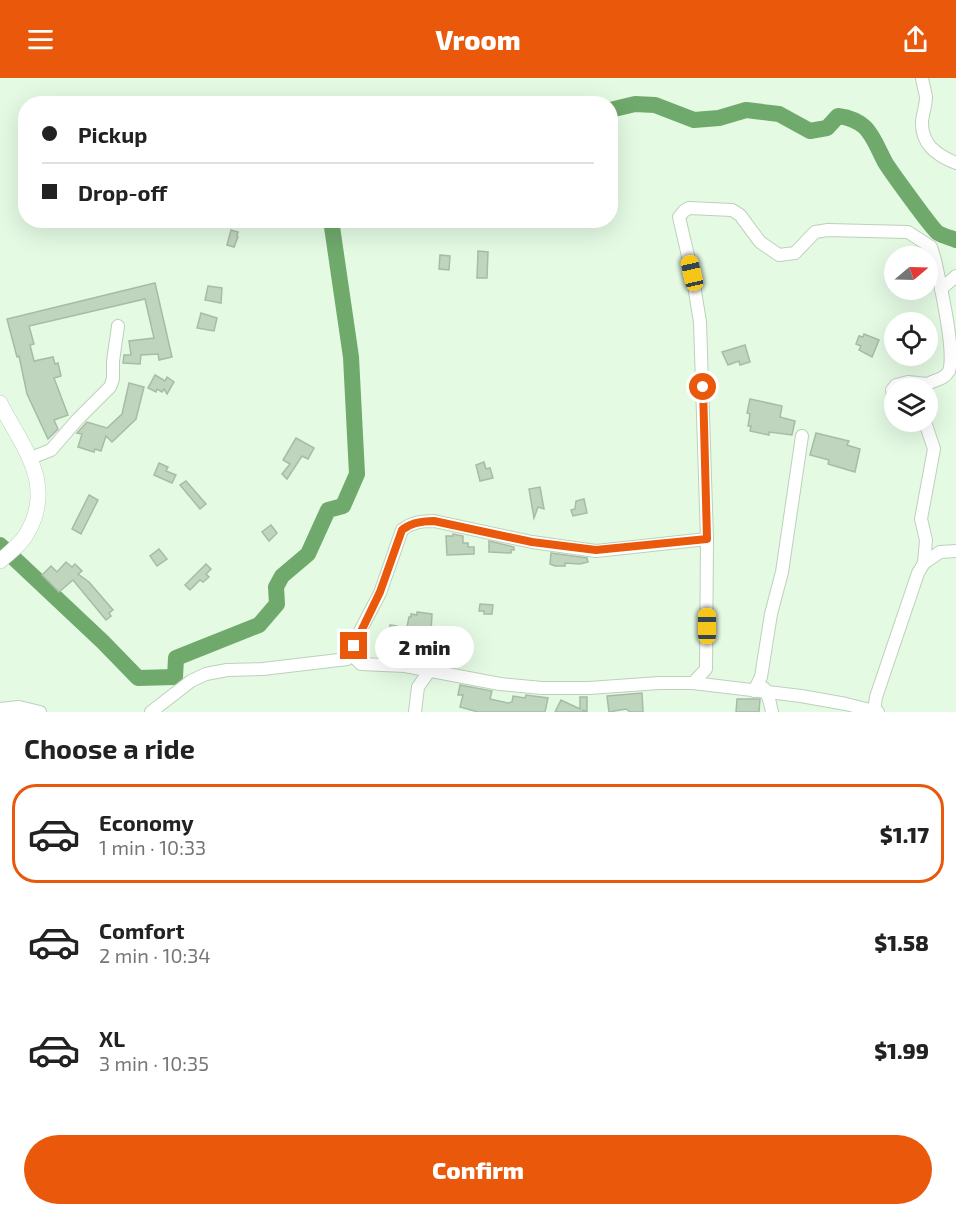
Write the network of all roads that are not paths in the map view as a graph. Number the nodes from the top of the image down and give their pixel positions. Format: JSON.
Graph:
{"nodes":[{"id":1,"x":922,"y":78,"type":"edge"},
{"id":2,"x":956,"y":163,"type":"edge"},
{"id":3,"x":956,"y":276,"type":"edge"},
{"id":4,"x":941,"y":289,"type":"junction"},
{"id":5,"x":118,"y":326,"type":"dead end"},
{"id":6,"x":938,"y":380,"type":"edge"},
{"id":7,"x":0,"y":402,"type":"edge"},
{"id":8,"x":928,"y":432,"type":"edge"},
{"id":9,"x":802,"y":436,"type":"dead end"},
{"id":10,"x":31,"y":458,"type":"junction"},
{"id":11,"x":707,"y":539,"type":"junction"},
{"id":12,"x":956,"y":551,"type":"edge"},
{"id":13,"x":0,"y":561,"type":"edge"},
{"id":14,"x":924,"y":563,"type":"junction"},
{"id":15,"x":352,"y":655,"type":"junction"},
{"id":16,"x":430,"y":670,"type":"junction"},
{"id":17,"x":693,"y":683,"type":"junction"},
{"id":18,"x":759,"y":691,"type":"junction"},
{"id":19,"x":0,"y":709,"type":"edge"},
{"id":20,"x":876,"y":711,"type":"edge"},
{"id":21,"x":40,"y":712,"type":"edge"},
{"id":22,"x":152,"y":712,"type":"edge"},
{"id":23,"x":415,"y":712,"type":"edge"},
{"id":24,"x":771,"y":712,"type":"edge"}],
"edges":[{"from":1,"to":2,"type":"street"},
{"from":3,"to":4,"type":"street"},
{"from":4,"to":6,"type":"street"},
{"from":4,"to":11,"type":"street"},
{"from":5,"to":10,"type":"street"},
{"from":7,"to":10,"type":"main road"},
{"from":8,"to":14,"type":"street"},
{"from":9,"to":18,"type":"street"},
{"from":10,"to":13,"type":"main road"},
{"from":11,"to":15,"type":"street"},
{"from":11,"to":17,"type":"street"},
{"from":12,"to":14,"type":"street"},
{"from":14,"to":20,"type":"street"},
{"from":15,"to":16,"type":"street"},
{"from":15,"to":22,"type":"street"},
{"from":16,"to":17,"type":"street"},
{"from":16,"to":23,"type":"street"},
{"from":17,"to":18,"type":"street"},
{"from":18,"to":20,"type":"street"},
{"from":18,"to":24,"type":"street"},
{"from":19,"to":21,"type":"street"}]}
